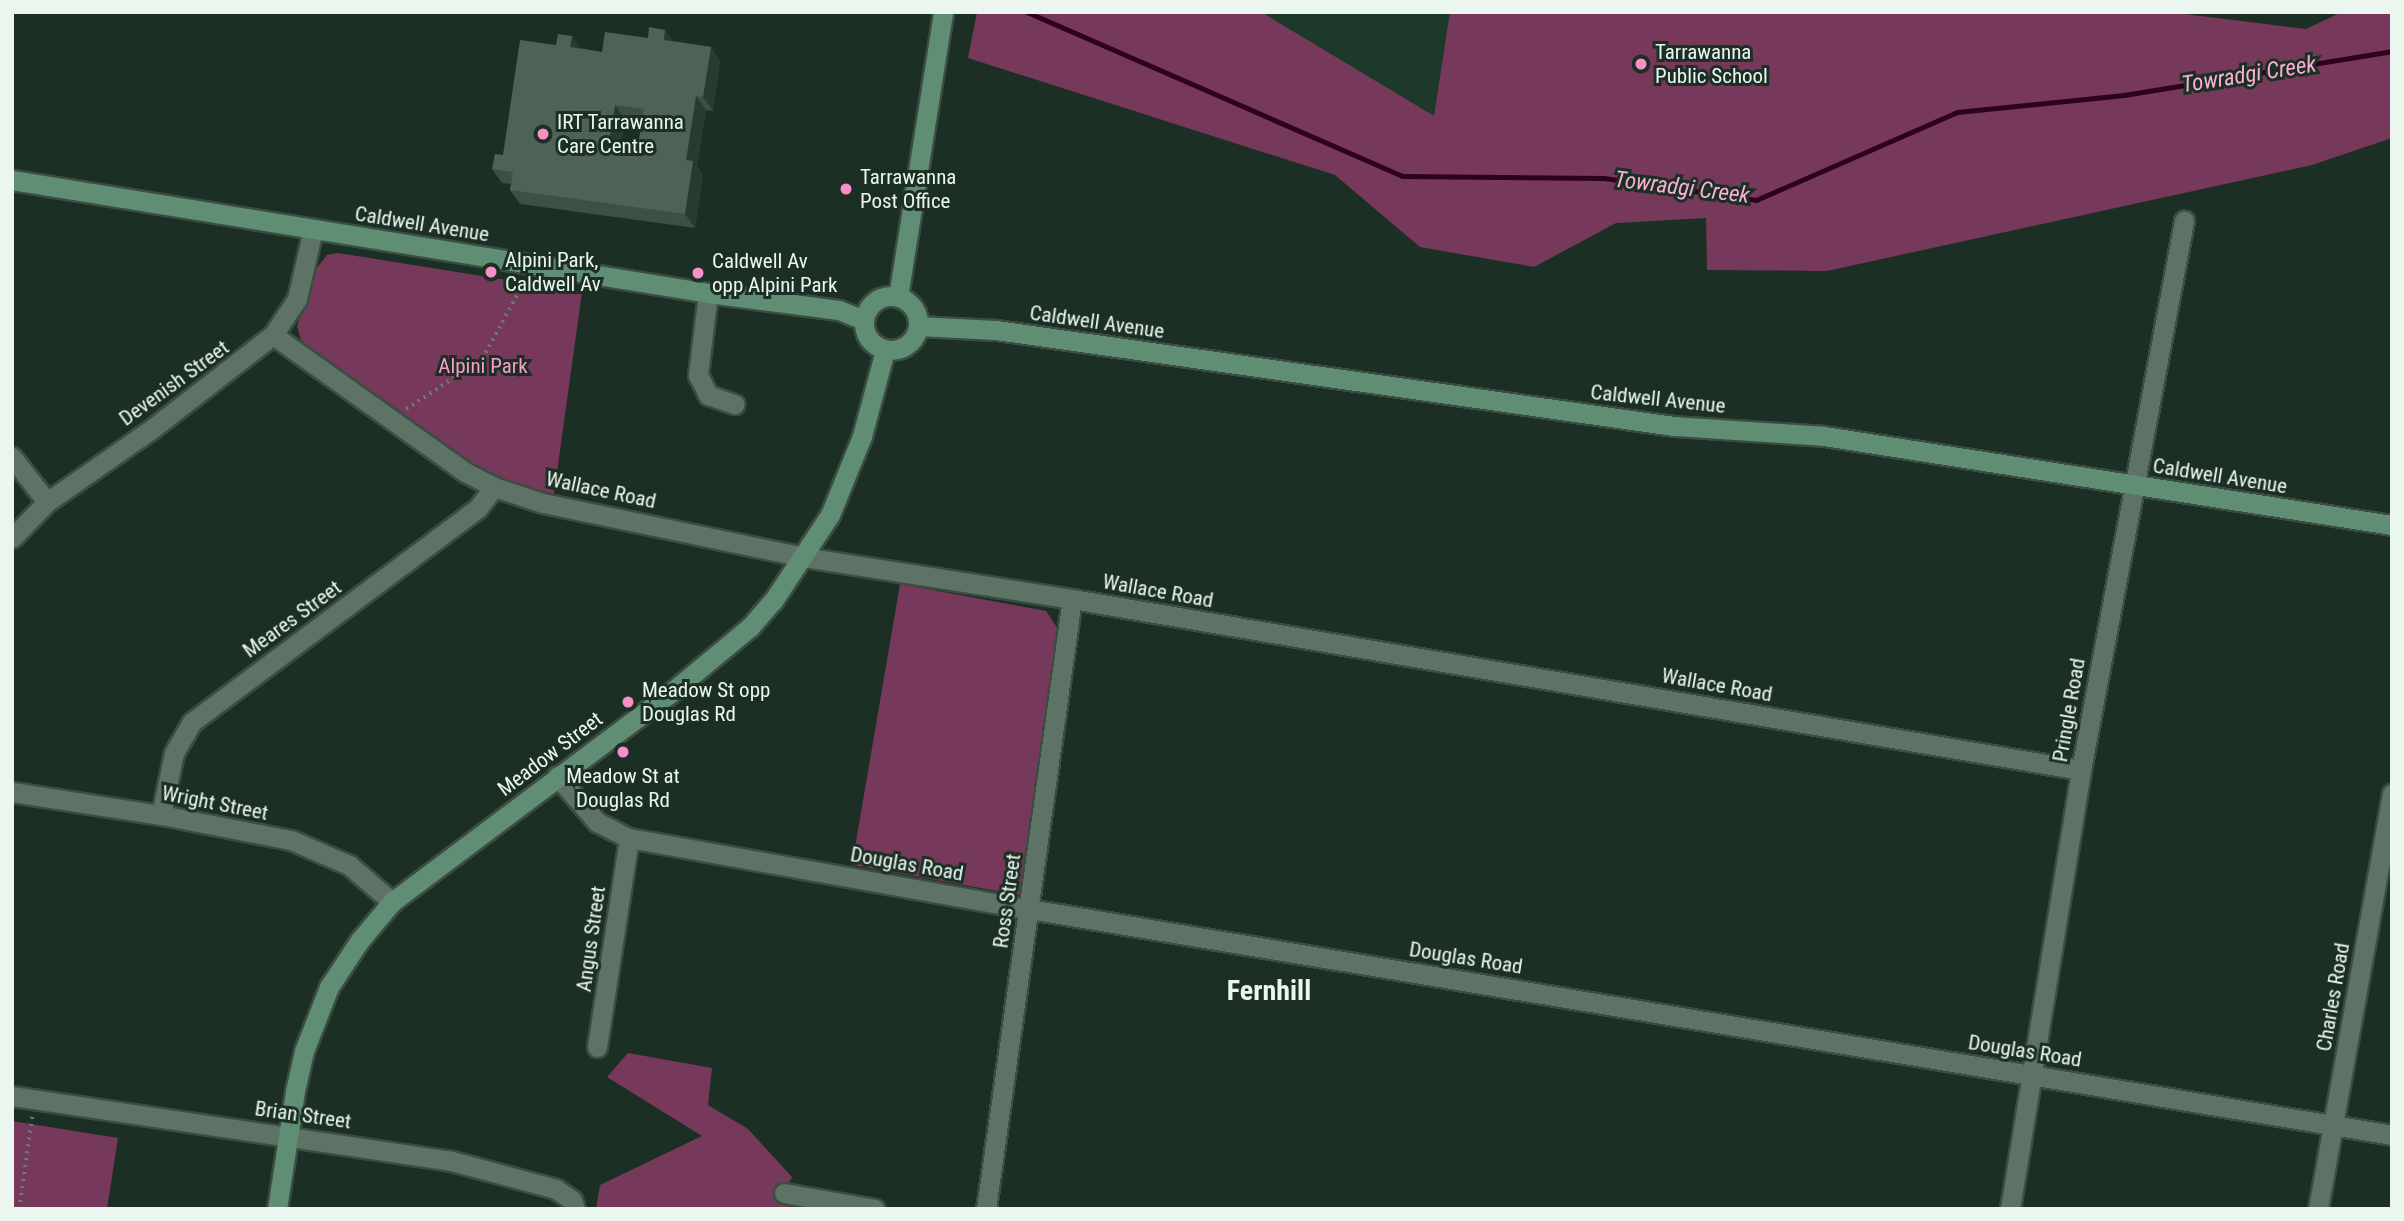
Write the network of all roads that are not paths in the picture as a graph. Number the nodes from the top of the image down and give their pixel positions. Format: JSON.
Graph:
{"nodes":[{"id":1,"x":942,"y":16,"type":"edge"},
{"id":2,"x":12,"y":180,"type":"edge"},
{"id":3,"x":2184,"y":221,"type":"dead end"},
{"id":4,"x":313,"y":229,"type":"junction"},
{"id":5,"x":708,"y":293,"type":"junction"},
{"id":6,"x":898,"y":297,"type":"junction"},
{"id":7,"x":864,"y":320,"type":"junction"},
{"id":8,"x":918,"y":326,"type":"junction"},
{"id":9,"x":272,"y":335,"type":"junction"},
{"id":10,"x":885,"y":350,"type":"junction"},
{"id":11,"x":734,"y":404,"type":"dead end"},
{"id":12,"x":12,"y":457,"type":"edge"},
{"id":13,"x":2133,"y":486,"type":"junction"},
{"id":14,"x":494,"y":487,"type":"junction"},
{"id":15,"x":47,"y":502,"type":"junction"},
{"id":16,"x":2392,"y":525,"type":"edge"},
{"id":17,"x":12,"y":538,"type":"edge"},
{"id":18,"x":804,"y":557,"type":"junction"},
{"id":19,"x":1072,"y":599,"type":"junction"},
{"id":20,"x":2081,"y":770,"type":"junction"},
{"id":21,"x":557,"y":776,"type":"junction"},
{"id":22,"x":12,"y":792,"type":"edge"},
{"id":23,"x":2392,"y":794,"type":"edge"},
{"id":24,"x":161,"y":815,"type":"junction"},
{"id":25,"x":629,"y":838,"type":"junction"},
{"id":26,"x":392,"y":902,"type":"junction"},
{"id":27,"x":1029,"y":909,"type":"junction"},
{"id":28,"x":597,"y":1047,"type":"dead end"},
{"id":29,"x":2034,"y":1075,"type":"junction"},
{"id":30,"x":12,"y":1096,"type":"edge"},
{"id":31,"x":2333,"y":1125,"type":"junction"},
{"id":32,"x":2392,"y":1135,"type":"edge"},
{"id":33,"x":288,"y":1137,"type":"junction"},
{"id":34,"x":784,"y":1193,"type":"dead end"},
{"id":35,"x":277,"y":1209,"type":"edge"},
{"id":36,"x":575,"y":1209,"type":"edge"},
{"id":37,"x":875,"y":1209,"type":"edge"},
{"id":38,"x":986,"y":1209,"type":"edge"},
{"id":39,"x":2010,"y":1209,"type":"edge"},
{"id":40,"x":2318,"y":1209,"type":"edge"}],
"edges":[{"from":1,"to":6,"type":"main road"},
{"from":2,"to":4,"type":"main road","name":"Caldwell Avenue"},
{"from":3,"to":13,"type":"street","name":"Pringle Road"},
{"from":4,"to":5,"type":"main road","name":"Caldwell Avenue"},
{"from":4,"to":9,"type":"street","name":"Devenish Street"},
{"from":5,"to":7,"type":"main road","name":"Caldwell Avenue"},
{"from":5,"to":11,"type":"street"},
{"from":6,"to":7,"type":"main road"},
{"from":6,"to":8,"type":"main road"},
{"from":7,"to":10,"type":"main road"},
{"from":8,"to":10,"type":"main road"},
{"from":8,"to":13,"type":"main road","name":"Caldwell Avenue"},
{"from":9,"to":14,"type":"street","name":"Wallace Road"},
{"from":9,"to":15,"type":"street","name":"Devenish Street"},
{"from":10,"to":18,"type":"main road","name":"Meadow Street"},
{"from":12,"to":15,"type":"street"},
{"from":13,"to":16,"type":"main road","name":"Caldwell Avenue"},
{"from":13,"to":20,"type":"street","name":"Pringle Road"},
{"from":14,"to":18,"type":"street","name":"Wallace Road"},
{"from":14,"to":24,"type":"street","name":"Meares Street"},
{"from":15,"to":17,"type":"street","name":"Devenish Street"},
{"from":18,"to":19,"type":"street","name":"Wallace Road"},
{"from":18,"to":21,"type":"main road","name":"Meadow Street"},
{"from":19,"to":20,"type":"street","name":"Wallace Road"},
{"from":19,"to":27,"type":"street","name":"Ross Street"},
{"from":20,"to":29,"type":"street","name":"Pringle Road"},
{"from":21,"to":25,"type":"street","name":"Douglas Road"},
{"from":21,"to":26,"type":"main road","name":"Meadow Street"},
{"from":22,"to":24,"type":"street","name":"Wright Street"},
{"from":23,"to":31,"type":"street","name":"Charles Road"},
{"from":24,"to":26,"type":"street","name":"Wright Street"},
{"from":25,"to":27,"type":"street","name":"Douglas Road"},
{"from":25,"to":28,"type":"street","name":"Angus Street"},
{"from":26,"to":33,"type":"main road","name":"Meadow Street"},
{"from":27,"to":29,"type":"street","name":"Douglas Road"},
{"from":27,"to":38,"type":"street","name":"Ross Street"},
{"from":29,"to":31,"type":"street","name":"Douglas Road"},
{"from":29,"to":39,"type":"street","name":"Pringle Road"},
{"from":30,"to":33,"type":"street","name":"Brian Street"},
{"from":31,"to":32,"type":"street","name":"Douglas Road"},
{"from":31,"to":40,"type":"street","name":"Charles Road"},
{"from":33,"to":35,"type":"main road","name":"Meadow Street"},
{"from":33,"to":36,"type":"street","name":"Brian Street"},
{"from":34,"to":37,"type":"street"}]}
